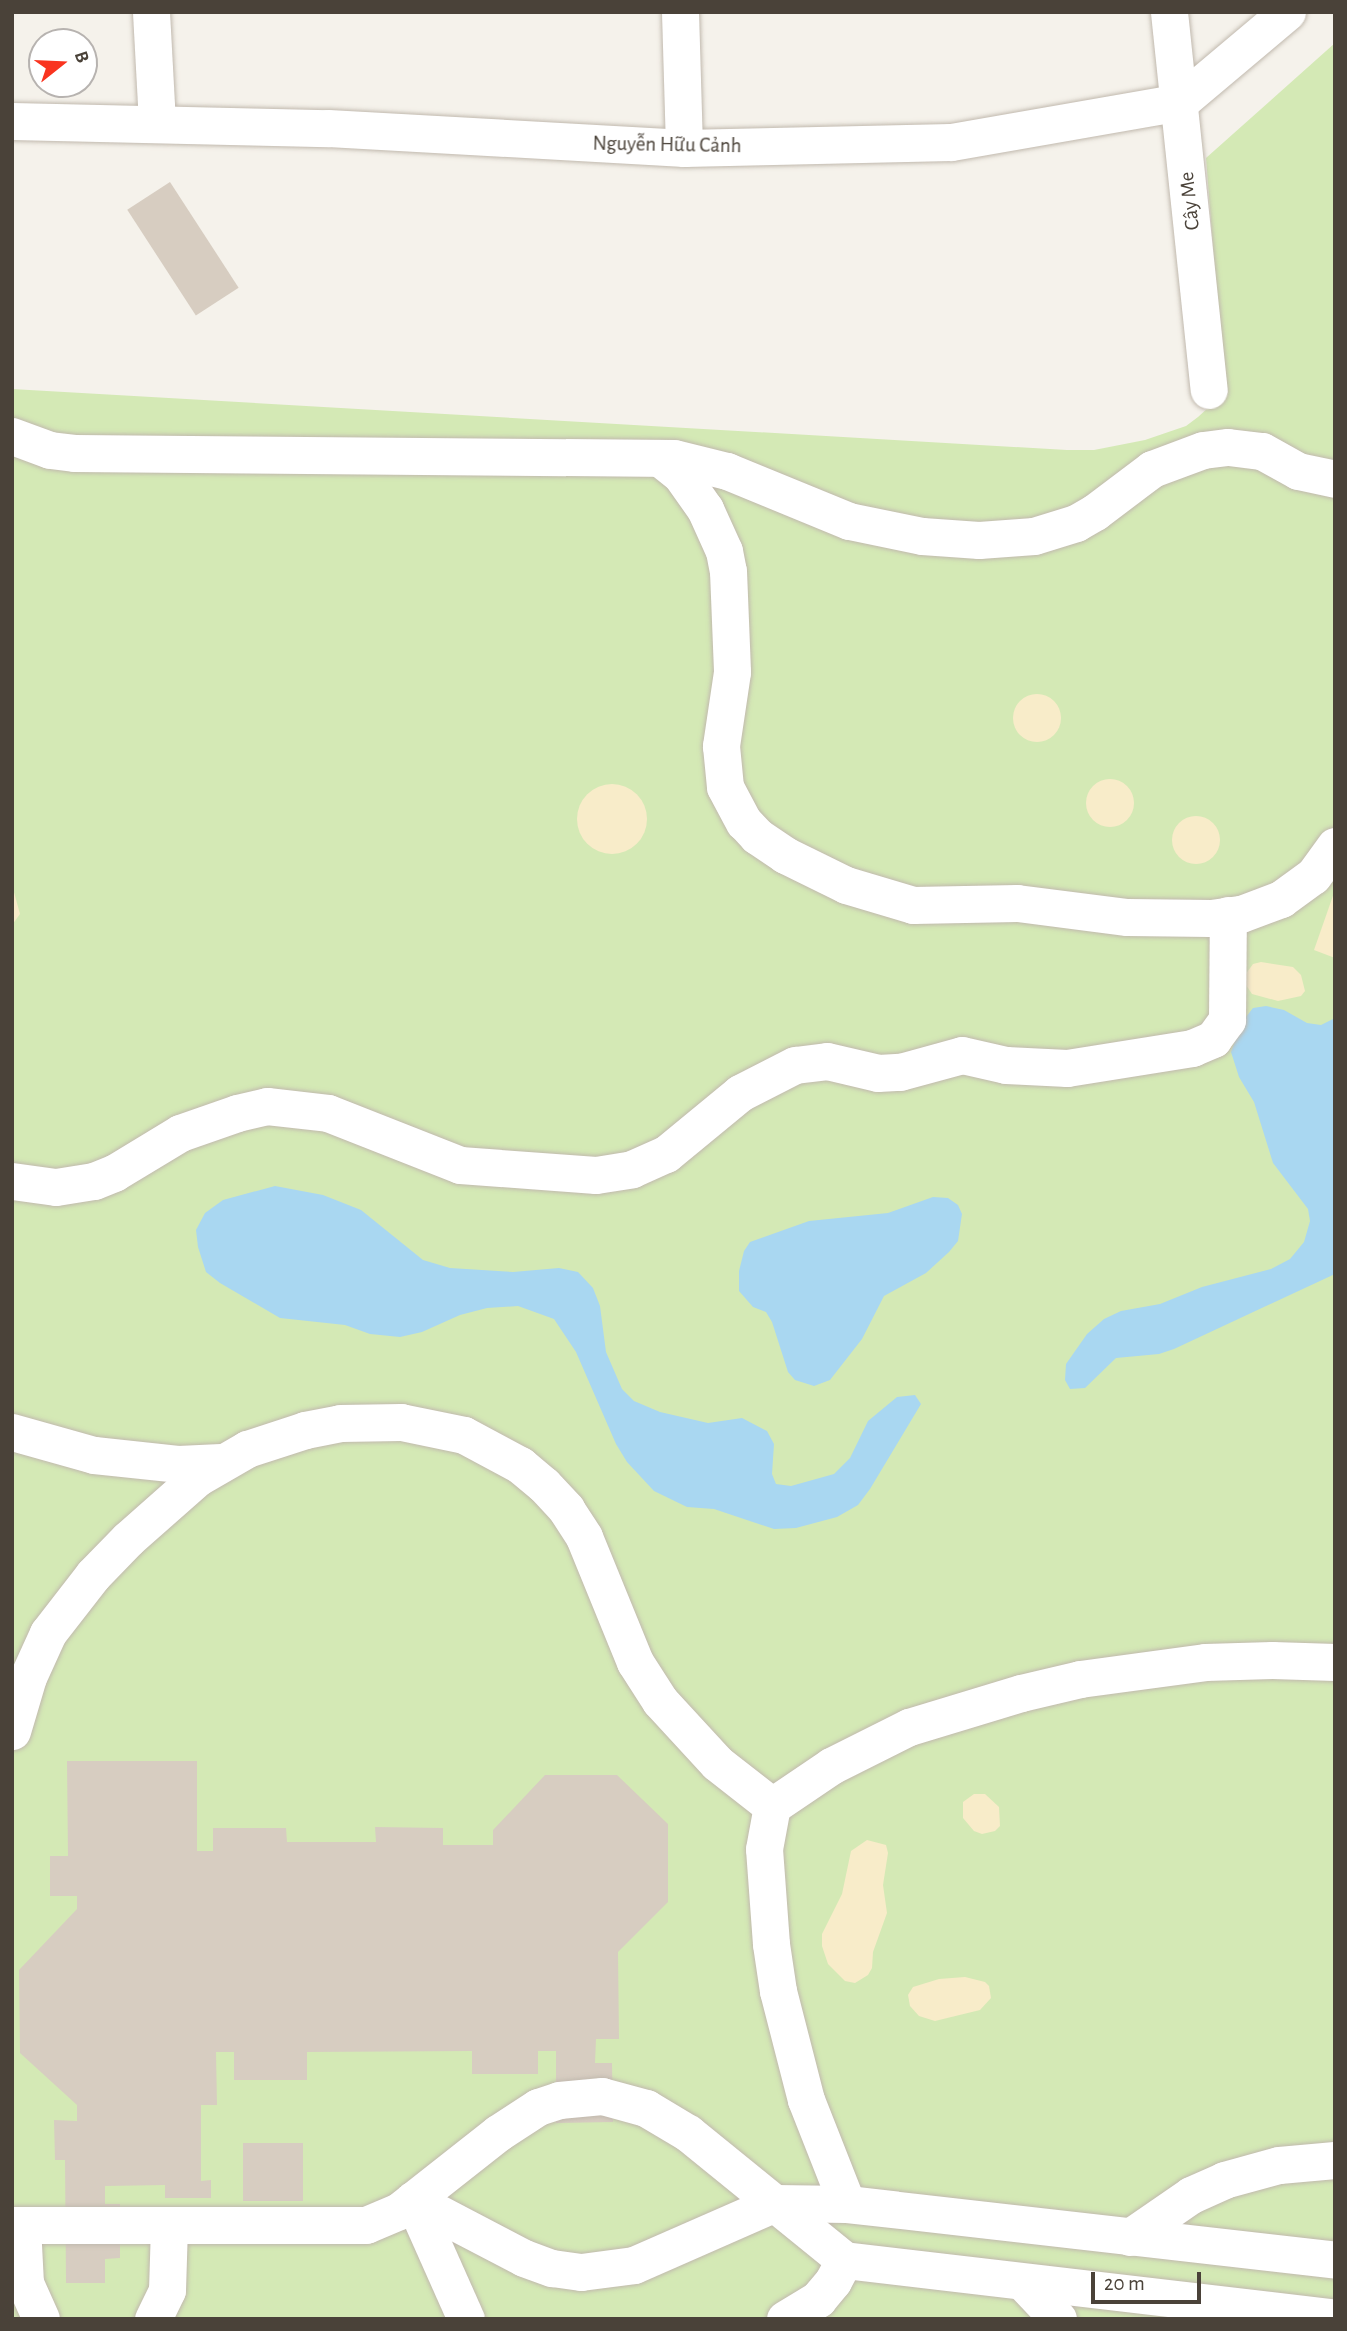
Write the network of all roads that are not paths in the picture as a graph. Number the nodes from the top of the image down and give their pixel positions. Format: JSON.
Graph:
{"nodes":[{"id":1,"x":151,"y":12,"type":"edge"},
{"id":2,"x":680,"y":12,"type":"edge"},
{"id":3,"x":1169,"y":12,"type":"edge"},
{"id":4,"x":1287,"y":12,"type":"edge"},
{"id":5,"x":1180,"y":102,"type":"junction"},
{"id":6,"x":12,"y":121,"type":"edge"},
{"id":7,"x":157,"y":124,"type":"junction"},
{"id":8,"x":684,"y":148,"type":"junction"},
{"id":9,"x":1209,"y":390,"type":"dead end"},
{"id":10,"x":12,"y":436,"type":"edge"},
{"id":11,"x":660,"y":458,"type":"junction"},
{"id":12,"x":1335,"y":479,"type":"edge"},
{"id":13,"x":1335,"y":846,"type":"edge"},
{"id":14,"x":1228,"y":915,"type":"junction"},
{"id":15,"x":12,"y":1181,"type":"edge"},
{"id":16,"x":12,"y":1432,"type":"edge"},
{"id":17,"x":221,"y":1462,"type":"junction"},
{"id":18,"x":1335,"y":1662,"type":"edge"},
{"id":19,"x":15,"y":1705,"type":"edge"},
{"id":20,"x":772,"y":1806,"type":"junction"},
{"id":21,"x":1335,"y":2160,"type":"edge"},
{"id":22,"x":413,"y":2200,"type":"junction"},
{"id":23,"x":775,"y":2203,"type":"junction"},
{"id":24,"x":847,"y":2204,"type":"junction"},
{"id":25,"x":922,"y":2213,"type":"junction"},
{"id":26,"x":17,"y":2226,"type":"edge"},
{"id":27,"x":169,"y":2227,"type":"junction"},
{"id":28,"x":1130,"y":2237,"type":"junction"},
{"id":29,"x":1320,"y":2258,"type":"edge"},
{"id":30,"x":844,"y":2260,"type":"junction"},
{"id":31,"x":917,"y":2269,"type":"junction"},
{"id":32,"x":1023,"y":2282,"type":"junction"},
{"id":33,"x":1313,"y":2317,"type":"edge"},
{"id":34,"x":41,"y":2319,"type":"edge"},
{"id":35,"x":153,"y":2319,"type":"edge"},
{"id":36,"x":466,"y":2319,"type":"edge"},
{"id":37,"x":785,"y":2319,"type":"edge"},
{"id":38,"x":1058,"y":2319,"type":"edge"}],
"edges":[{"from":1,"to":7,"type":"street"},
{"from":2,"to":8,"type":"street"},
{"from":3,"to":5,"type":"street","name":"Cây Me"},
{"from":4,"to":5,"type":"street"},
{"from":5,"to":8,"type":"street","name":"Nguyễn Hữu Cảnh"},
{"from":5,"to":9,"type":"street","name":"Cây Me"},
{"from":6,"to":7,"type":"street","name":"Nguyễn Hữu Cảnh"},
{"from":7,"to":8,"type":"street","name":"Nguyễn Hữu Cảnh"},
{"from":10,"to":11,"type":"street"},
{"from":11,"to":12,"type":"street"},
{"from":11,"to":14,"type":"street"},
{"from":13,"to":14,"type":"street"},
{"from":14,"to":15,"type":"street"},
{"from":16,"to":17,"type":"street"},
{"from":17,"to":19,"type":"street"},
{"from":17,"to":20,"type":"street"},
{"from":18,"to":20,"type":"street"},
{"from":20,"to":24,"type":"street"},
{"from":21,"to":28,"type":"street"},
{"from":22,"to":23,"type":"street"},
{"from":22,"to":23,"type":"street"},
{"from":22,"to":27,"type":"street"},
{"from":22,"to":36,"type":"street"},
{"from":23,"to":24,"type":"street"},
{"from":23,"to":30,"type":"street"},
{"from":24,"to":25,"type":"street"},
{"from":25,"to":28,"type":"street"},
{"from":25,"to":31,"type":"street"},
{"from":26,"to":27,"type":"street"},
{"from":26,"to":34,"type":"street"},
{"from":27,"to":35,"type":"street"},
{"from":28,"to":29,"type":"street"},
{"from":29,"to":33,"type":"street"},
{"from":30,"to":31,"type":"street"},
{"from":30,"to":37,"type":"street"},
{"from":31,"to":32,"type":"street"},
{"from":32,"to":33,"type":"street"},
{"from":32,"to":38,"type":"street"}]}
